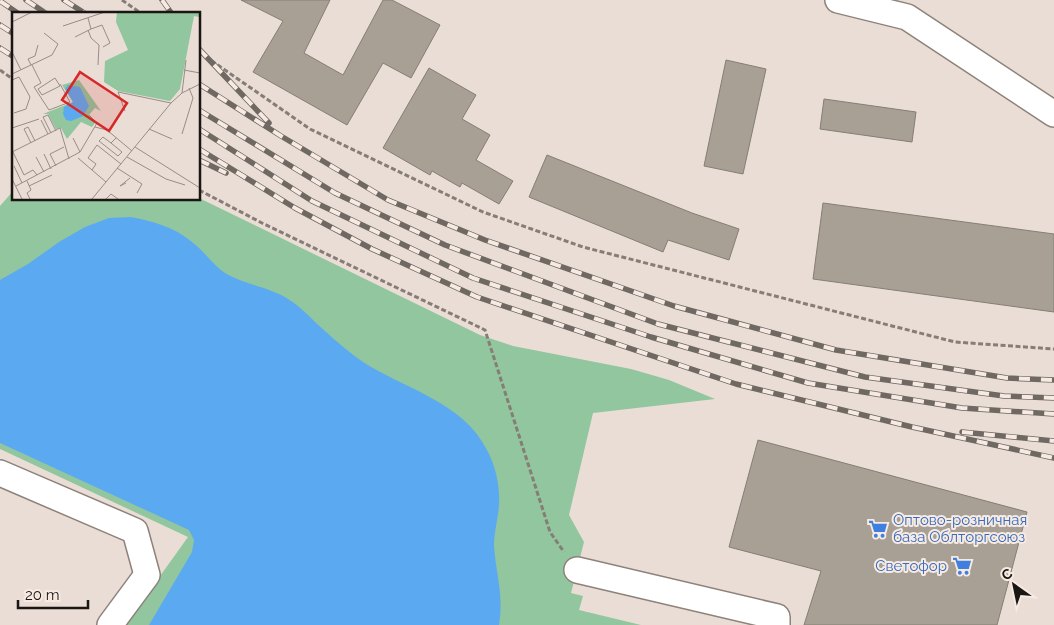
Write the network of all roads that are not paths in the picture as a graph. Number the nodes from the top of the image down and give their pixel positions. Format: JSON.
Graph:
{"nodes":[{"id":1,"x":838,"y":0,"type":"edge"},
{"id":2,"x":1054,"y":114,"type":"edge"},
{"id":3,"x":0,"y":473,"type":"edge"},
{"id":4,"x":577,"y":570,"type":"road end"},
{"id":5,"x":777,"y":621,"type":"edge"},
{"id":6,"x":110,"y":625,"type":"edge"}],
"edges":[{"from":1,"to":2,"type":"lane"},
{"from":3,"to":6,"type":"lane"},
{"from":4,"to":5,"type":"lane"}]}
